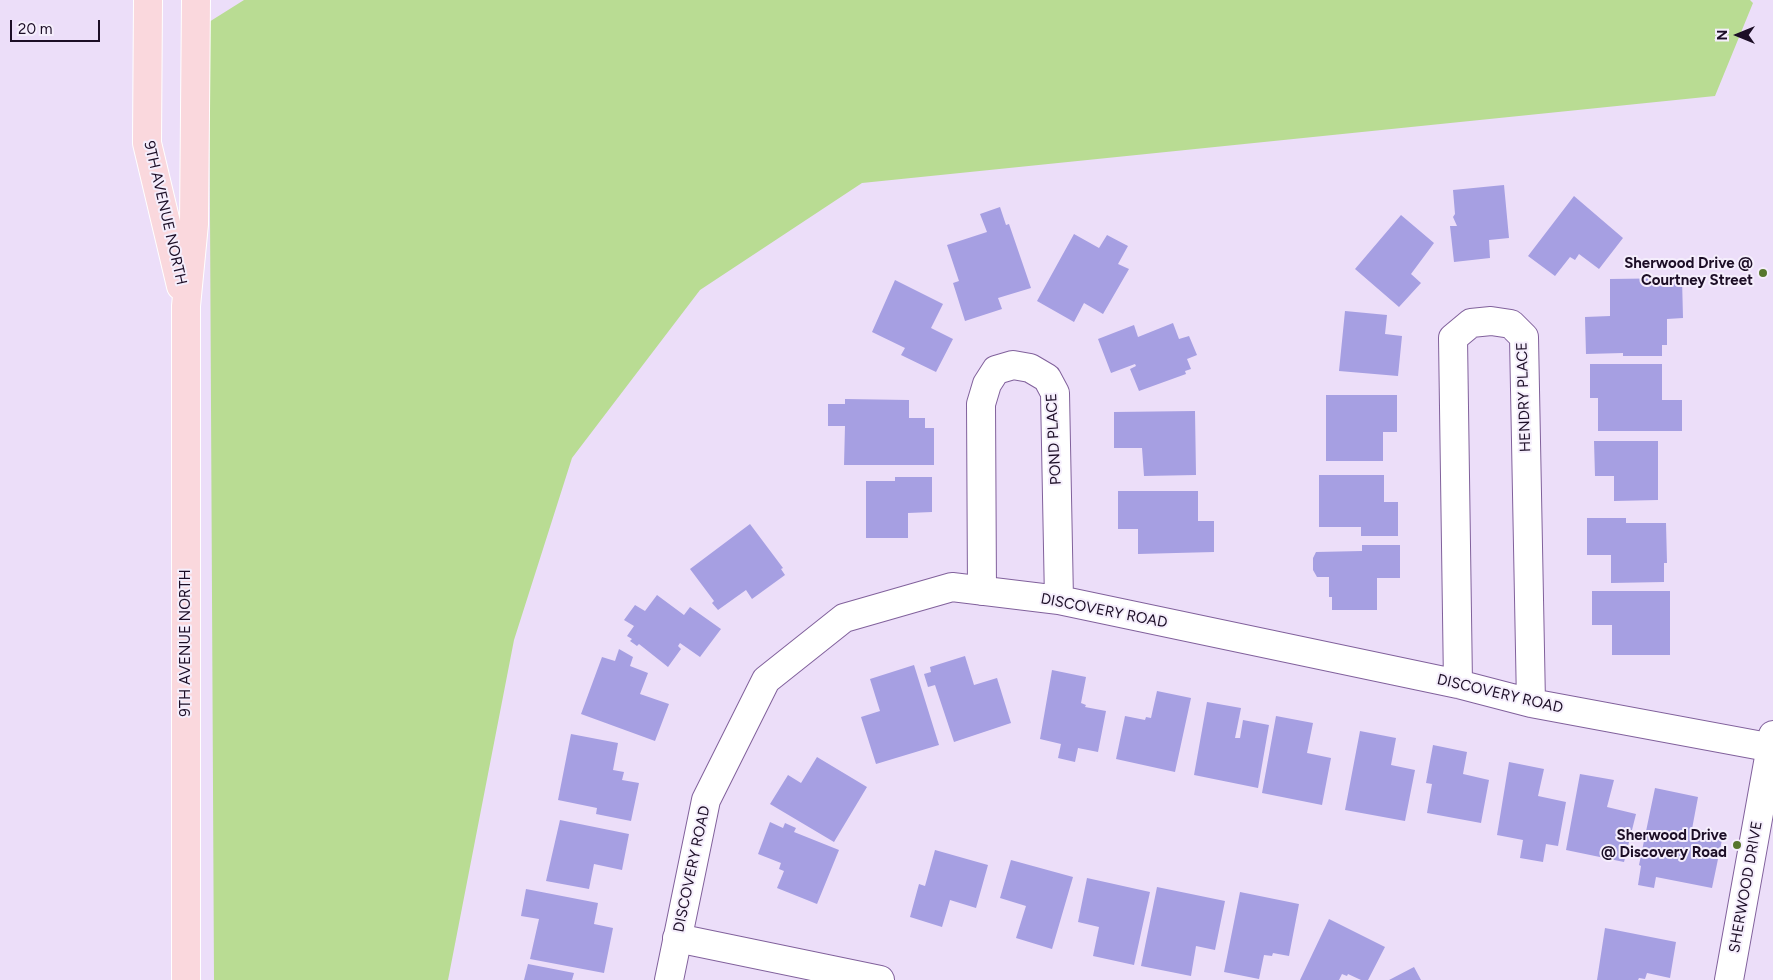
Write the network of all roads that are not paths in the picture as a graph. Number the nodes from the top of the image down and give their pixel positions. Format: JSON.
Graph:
{"nodes":[{"id":1,"x":148,"y":0,"type":"edge"},
{"id":2,"x":196,"y":0,"type":"edge"},
{"id":3,"x":186,"y":306,"type":"junction"},
{"id":4,"x":982,"y":591,"type":"junction"},
{"id":5,"x":1059,"y":600,"type":"junction"},
{"id":6,"x":1458,"y":684,"type":"junction"},
{"id":7,"x":1531,"y":703,"type":"junction"},
{"id":8,"x":1772,"y":743,"type":"edge"},
{"id":9,"x":677,"y":938,"type":"junction"},
{"id":10,"x":186,"y":980,"type":"edge"},
{"id":11,"x":669,"y":980,"type":"edge"},
{"id":12,"x":880,"y":980,"type":"edge"},
{"id":13,"x":1729,"y":980,"type":"edge"}],
"edges":[{"from":1,"to":3,"type":"main road","name":"9TH AVENUE NORTH"},
{"from":2,"to":3,"type":"main road","name":"9TH AVENUE NORTH"},
{"from":3,"to":10,"type":"main road","name":"9TH AVENUE NORTH"},
{"from":4,"to":5,"type":"street","name":"DISCOVERY ROAD"},
{"from":4,"to":5,"type":"street","name":"POND PLACE"},
{"from":4,"to":9,"type":"street","name":"DISCOVERY ROAD"},
{"from":5,"to":6,"type":"street","name":"DISCOVERY ROAD"},
{"from":6,"to":7,"type":"street","name":"DISCOVERY ROAD"},
{"from":6,"to":7,"type":"street","name":"HENDRY PLACE"},
{"from":7,"to":8,"type":"street","name":"DISCOVERY ROAD"},
{"from":8,"to":13,"type":"street","name":"SHERWOOD DRIVE"},
{"from":9,"to":11,"type":"street","name":"DISCOVERY ROAD"},
{"from":9,"to":12,"type":"street"}]}
